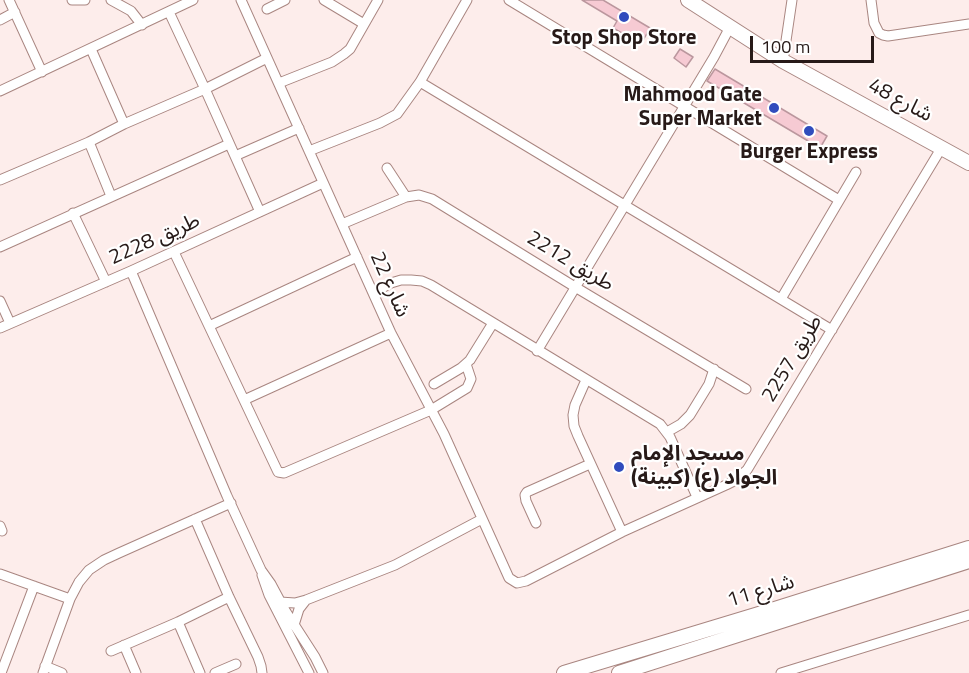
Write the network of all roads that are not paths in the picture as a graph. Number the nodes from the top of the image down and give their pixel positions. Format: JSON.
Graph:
{"nodes":[{"id":1,"x":9,"y":0,"type":"edge"},
{"id":2,"x":72,"y":0,"type":"edge"},
{"id":3,"x":85,"y":0,"type":"edge"},
{"id":4,"x":111,"y":0,"type":"edge"},
{"id":5,"x":193,"y":0,"type":"edge"},
{"id":6,"x":241,"y":0,"type":"edge"},
{"id":7,"x":285,"y":0,"type":"edge"},
{"id":8,"x":324,"y":0,"type":"edge"},
{"id":9,"x":378,"y":0,"type":"edge"},
{"id":10,"x":467,"y":0,"type":"edge"},
{"id":11,"x":509,"y":0,"type":"edge"},
{"id":12,"x":688,"y":0,"type":"edge"},
{"id":13,"x":792,"y":0,"type":"edge"},
{"id":14,"x":871,"y":0,"type":"edge"},
{"id":15,"x":267,"y":9,"type":"dead end"},
{"id":16,"x":15,"y":12,"type":"junction"},
{"id":17,"x":169,"y":12,"type":"junction"},
{"id":18,"x":0,"y":20,"type":"edge"},
{"id":19,"x":364,"y":24,"type":"junction"},
{"id":20,"x":969,"y":24,"type":"edge"},
{"id":21,"x":142,"y":25,"type":"junction"},
{"id":22,"x":730,"y":27,"type":"junction"},
{"id":23,"x":91,"y":49,"type":"junction"},
{"id":24,"x":267,"y":57,"type":"junction"},
{"id":25,"x":783,"y":61,"type":"junction"},
{"id":26,"x":42,"y":72,"type":"junction"},
{"id":27,"x":420,"y":82,"type":"junction"},
{"id":28,"x":279,"y":83,"type":"junction"},
{"id":29,"x":205,"y":89,"type":"junction"},
{"id":30,"x":0,"y":91,"type":"edge"},
{"id":31,"x":684,"y":106,"type":"junction"},
{"id":32,"x":124,"y":124,"type":"junction"},
{"id":33,"x":298,"y":128,"type":"junction"},
{"id":34,"x":89,"y":142,"type":"junction"},
{"id":35,"x":230,"y":144,"type":"junction"},
{"id":36,"x":942,"y":147,"type":"junction"},
{"id":37,"x":309,"y":151,"type":"junction"},
{"id":38,"x":235,"y":156,"type":"junction"},
{"id":39,"x":969,"y":163,"type":"edge"},
{"id":40,"x":387,"y":168,"type":"dead end"},
{"id":41,"x":856,"y":172,"type":"dead end"},
{"id":42,"x":0,"y":180,"type":"edge"},
{"id":43,"x":323,"y":183,"type":"junction"},
{"id":44,"x":111,"y":196,"type":"junction"},
{"id":45,"x":406,"y":197,"type":"junction"},
{"id":46,"x":839,"y":200,"type":"junction"},
{"id":47,"x":624,"y":205,"type":"junction"},
{"id":48,"x":73,"y":213,"type":"junction"},
{"id":49,"x":260,"y":213,"type":"junction"},
{"id":50,"x":342,"y":224,"type":"junction"},
{"id":51,"x":0,"y":247,"type":"edge"},
{"id":52,"x":174,"y":252,"type":"junction"},
{"id":53,"x":357,"y":257,"type":"junction"},
{"id":54,"x":131,"y":272,"type":"junction"},
{"id":55,"x":106,"y":282,"type":"junction"},
{"id":56,"x":575,"y":287,"type":"junction"},
{"id":57,"x":373,"y":293,"type":"junction"},
{"id":58,"x":781,"y":299,"type":"junction"},
{"id":59,"x":0,"y":301,"type":"edge"},
{"id":60,"x":10,"y":323,"type":"junction"},
{"id":61,"x":493,"y":324,"type":"junction"},
{"id":62,"x":209,"y":326,"type":"junction"},
{"id":63,"x":0,"y":328,"type":"edge"},
{"id":64,"x":832,"y":330,"type":"junction"},
{"id":65,"x":391,"y":333,"type":"junction"},
{"id":66,"x":537,"y":351,"type":"junction"},
{"id":67,"x":466,"y":364,"type":"junction"},
{"id":68,"x":714,"y":369,"type":"junction"},
{"id":69,"x":586,"y":380,"type":"junction"},
{"id":70,"x":434,"y":384,"type":"dead end"},
{"id":71,"x":746,"y":389,"type":"dead end"},
{"id":72,"x":244,"y":400,"type":"junction"},
{"id":73,"x":431,"y":410,"type":"junction"},
{"id":74,"x":667,"y":432,"type":"junction"},
{"id":75,"x":590,"y":464,"type":"junction"},
{"id":76,"x":697,"y":497,"type":"junction"},
{"id":77,"x":231,"y":503,"type":"junction"},
{"id":78,"x":195,"y":519,"type":"junction"},
{"id":79,"x":482,"y":519,"type":"junction"},
{"id":80,"x":536,"y":523,"type":"dead end"},
{"id":81,"x":622,"y":532,"type":"junction"},
{"id":82,"x":969,"y":548,"type":"edge"},
{"id":83,"x":969,"y":561,"type":"edge"},
{"id":84,"x":261,"y":570,"type":"junction"},
{"id":85,"x":0,"y":574,"type":"edge"},
{"id":86,"x":512,"y":581,"type":"joint"},
{"id":87,"x":34,"y":586,"type":"junction"},
{"id":88,"x":229,"y":597,"type":"junction"},
{"id":89,"x":70,"y":599,"type":"junction"},
{"id":90,"x":306,"y":600,"type":"junction"},
{"id":91,"x":280,"y":602,"type":"junction"},
{"id":92,"x":969,"y":615,"type":"edge"},
{"id":93,"x":178,"y":622,"type":"junction"},
{"id":94,"x":294,"y":625,"type":"junction"},
{"id":95,"x":124,"y":645,"type":"junction"},
{"id":96,"x":111,"y":651,"type":"dead end"},
{"id":97,"x":236,"y":664,"type":"dead end"},
{"id":98,"x":44,"y":670,"type":"edge"},
{"id":99,"x":2,"y":673,"type":"edge"},
{"id":100,"x":62,"y":673,"type":"edge"},
{"id":101,"x":136,"y":673,"type":"edge"},
{"id":102,"x":200,"y":673,"type":"edge"},
{"id":103,"x":216,"y":673,"type":"edge"},
{"id":104,"x":262,"y":673,"type":"edge"},
{"id":105,"x":309,"y":673,"type":"edge"},
{"id":106,"x":323,"y":673,"type":"edge"},
{"id":107,"x":564,"y":673,"type":"edge"},
{"id":108,"x":619,"y":673,"type":"edge"},
{"id":109,"x":781,"y":673,"type":"edge"}],
"edges":[{"from":1,"to":16,"type":"street"},
{"from":2,"to":3,"type":"street"},
{"from":4,"to":21,"type":"street"},
{"from":5,"to":17,"type":"street"},
{"from":6,"to":24,"type":"street","name":"شارع 22"},
{"from":7,"to":15,"type":"street"},
{"from":8,"to":19,"type":"street"},
{"from":9,"to":19,"type":"street"},
{"from":10,"to":27,"type":"street"},
{"from":11,"to":31,"type":"street"},
{"from":12,"to":22,"type":"street","name":"شارع 48"},
{"from":13,"to":25,"type":"street"},
{"from":14,"to":20,"type":"street"},
{"from":16,"to":18,"type":"street"},
{"from":16,"to":26,"type":"street"},
{"from":17,"to":21,"type":"street"},
{"from":17,"to":29,"type":"street"},
{"from":19,"to":28,"type":"street"},
{"from":21,"to":23,"type":"street"},
{"from":22,"to":25,"type":"street","name":"شارع 48"},
{"from":22,"to":31,"type":"street"},
{"from":23,"to":26,"type":"street"},
{"from":23,"to":32,"type":"street"},
{"from":24,"to":28,"type":"street","name":"شارع 22"},
{"from":24,"to":29,"type":"street"},
{"from":25,"to":36,"type":"street","name":"شارع 48"},
{"from":26,"to":30,"type":"street"},
{"from":27,"to":37,"type":"street"},
{"from":27,"to":47,"type":"street"},
{"from":28,"to":33,"type":"street","name":"شارع 22"},
{"from":29,"to":32,"type":"street"},
{"from":29,"to":35,"type":"street"},
{"from":31,"to":46,"type":"street"},
{"from":31,"to":47,"type":"street"},
{"from":32,"to":34,"type":"street"},
{"from":33,"to":37,"type":"street","name":"شارع 22"},
{"from":33,"to":38,"type":"street"},
{"from":34,"to":42,"type":"street"},
{"from":34,"to":44,"type":"street"},
{"from":35,"to":38,"type":"street"},
{"from":35,"to":44,"type":"street"},
{"from":36,"to":39,"type":"street","name":"شارع 48"},
{"from":36,"to":64,"type":"street","name":"طريق 2257"},
{"from":37,"to":43,"type":"street","name":"شارع 22"},
{"from":38,"to":49,"type":"street"},
{"from":40,"to":45,"type":"street"},
{"from":41,"to":46,"type":"street"},
{"from":43,"to":49,"type":"street","name":"طريق 2228"},
{"from":43,"to":50,"type":"street","name":"شارع 22"},
{"from":44,"to":48,"type":"street"},
{"from":45,"to":50,"type":"street"},
{"from":45,"to":56,"type":"street","name":"طريق 2212"},
{"from":46,"to":58,"type":"street"},
{"from":47,"to":56,"type":"street"},
{"from":47,"to":58,"type":"street"},
{"from":48,"to":51,"type":"street"},
{"from":48,"to":55,"type":"street"},
{"from":49,"to":52,"type":"street","name":"طريق 2228"},
{"from":50,"to":53,"type":"street","name":"شارع 22"},
{"from":52,"to":54,"type":"street","name":"طريق 2228"},
{"from":52,"to":62,"type":"street"},
{"from":53,"to":57,"type":"street","name":"شارع 22"},
{"from":53,"to":62,"type":"street"},
{"from":54,"to":55,"type":"street","name":"طريق 2228"},
{"from":54,"to":77,"type":"street"},
{"from":55,"to":60,"type":"street","name":"طريق 2228"},
{"from":56,"to":66,"type":"street"},
{"from":56,"to":68,"type":"street","name":"طريق 2212"},
{"from":57,"to":61,"type":"street"},
{"from":57,"to":65,"type":"street","name":"شارع 22"},
{"from":58,"to":64,"type":"street"},
{"from":59,"to":60,"type":"street"},
{"from":60,"to":63,"type":"street","name":"طريق 2228"},
{"from":61,"to":66,"type":"street"},
{"from":61,"to":67,"type":"street"},
{"from":62,"to":72,"type":"street"},
{"from":64,"to":76,"type":"street","name":"طريق 2257"},
{"from":65,"to":72,"type":"street"},
{"from":65,"to":73,"type":"street","name":"شارع 22"},
{"from":66,"to":69,"type":"street"},
{"from":67,"to":70,"type":"street"},
{"from":67,"to":73,"type":"street"},
{"from":68,"to":71,"type":"street","name":"طريق 2212"},
{"from":68,"to":74,"type":"street"},
{"from":69,"to":74,"type":"street"},
{"from":69,"to":75,"type":"street"},
{"from":72,"to":73,"type":"street"},
{"from":73,"to":79,"type":"street","name":"شارع 22"},
{"from":74,"to":76,"type":"street"},
{"from":75,"to":80,"type":"street"},
{"from":75,"to":81,"type":"street"},
{"from":76,"to":81,"type":"street","name":"طريق 2257"},
{"from":77,"to":78,"type":"street"},
{"from":77,"to":84,"type":"street"},
{"from":78,"to":88,"type":"street"},
{"from":78,"to":89,"type":"street"},
{"from":79,"to":86,"type":"street","name":"شارع 22"},
{"from":79,"to":90,"type":"street"},
{"from":81,"to":86,"type":"street","name":"طريق 2257"},
{"from":82,"to":107,"type":"street","name":"شارع 11"},
{"from":83,"to":108,"type":"street","name":"شارع 11"},
{"from":84,"to":91,"type":"street"},
{"from":84,"to":105,"type":"street"},
{"from":85,"to":87,"type":"street"},
{"from":87,"to":89,"type":"street"},
{"from":87,"to":99,"type":"street"},
{"from":88,"to":93,"type":"street"},
{"from":88,"to":104,"type":"street"},
{"from":89,"to":98,"type":"street"},
{"from":90,"to":91,"type":"street"},
{"from":90,"to":94,"type":"street"},
{"from":91,"to":94,"type":"street"},
{"from":92,"to":109,"type":"street"},
{"from":93,"to":95,"type":"street"},
{"from":93,"to":102,"type":"street"},
{"from":94,"to":106,"type":"street"},
{"from":95,"to":96,"type":"street"},
{"from":95,"to":101,"type":"street"},
{"from":97,"to":103,"type":"street"},
{"from":98,"to":100,"type":"street"}]}
